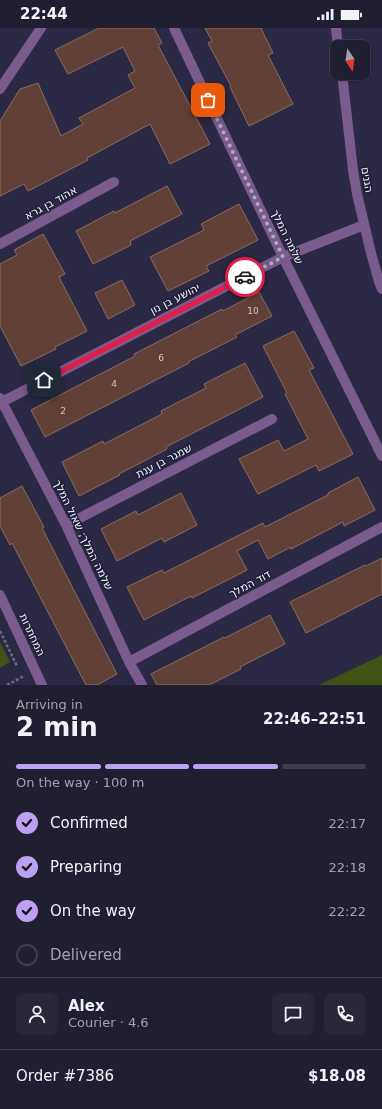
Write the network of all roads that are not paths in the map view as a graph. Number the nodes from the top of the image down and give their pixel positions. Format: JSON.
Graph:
{"nodes":[{"id":1,"x":41,"y":28,"type":"edge"},
{"id":2,"x":174,"y":28,"type":"edge"},
{"id":3,"x":336,"y":28,"type":"edge"},
{"id":4,"x":337,"y":40,"type":"edge"},
{"id":5,"x":343,"y":80,"type":"edge"},
{"id":6,"x":0,"y":89,"type":"edge"},
{"id":7,"x":114,"y":182,"type":"dead end"},
{"id":8,"x":364,"y":225,"type":"junction"},
{"id":9,"x":0,"y":244,"type":"edge"},
{"id":10,"x":283,"y":257,"type":"junction"},
{"id":11,"x":382,"y":289,"type":"edge"},
{"id":12,"x":1,"y":401,"type":"edge"},
{"id":13,"x":272,"y":419,"type":"dead end"},
{"id":14,"x":382,"y":456,"type":"edge"},
{"id":15,"x":66,"y":525,"type":"junction"},
{"id":16,"x":382,"y":527,"type":"edge"},
{"id":17,"x":0,"y":595,"type":"edge"},
{"id":18,"x":129,"y":662,"type":"junction"},
{"id":19,"x":42,"y":685,"type":"edge"},
{"id":20,"x":142,"y":685,"type":"edge"}],
"edges":[{"from":1,"to":6,"type":"street"},
{"from":2,"to":10,"type":"street","name":"שלמה המלך"},
{"from":3,"to":4,"type":"street"},
{"from":5,"to":8,"type":"street","name":"הגנים"},
{"from":7,"to":9,"type":"street","name":"אהוד בן גרא"},
{"from":8,"to":10,"type":"street","name":"יהושע בן נון"},
{"from":8,"to":11,"type":"street","name":"הגנים"},
{"from":10,"to":12,"type":"street","name":"יהושע בן נון"},
{"from":10,"to":14,"type":"street","name":"שלמה המלך"},
{"from":12,"to":15,"type":"street","name":"שלמה המלך; שאול המלך"},
{"from":13,"to":15,"type":"street","name":"שמגר בן ענת"},
{"from":15,"to":18,"type":"street","name":"שלמה המלך; שאול המלך"},
{"from":16,"to":18,"type":"street","name":"דוד המלך"},
{"from":17,"to":19,"type":"street","name":"המחתרות"},
{"from":18,"to":20,"type":"street","name":"שלמה המלך; שאול המלך"}]}
